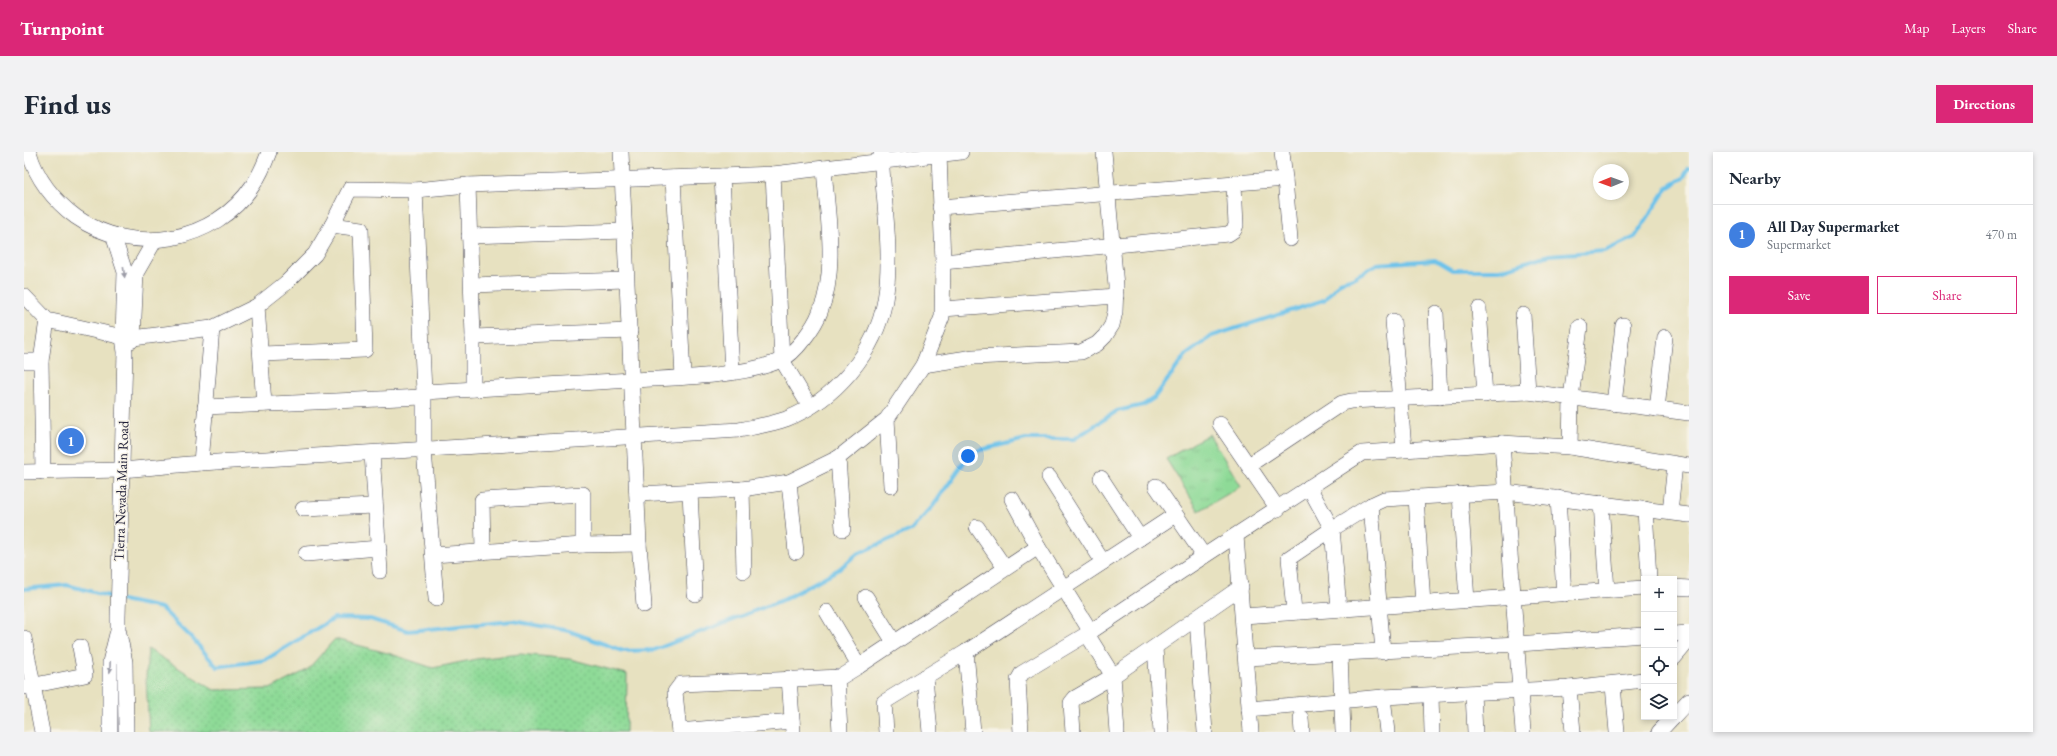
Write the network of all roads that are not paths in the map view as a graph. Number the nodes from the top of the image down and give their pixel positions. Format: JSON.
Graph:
{"nodes":[{"id":1,"x":269,"y":152,"type":"edge"},
{"id":2,"x":621,"y":152,"type":"edge"},
{"id":3,"x":961,"y":152,"type":"edge"},
{"id":4,"x":1104,"y":152,"type":"edge"},
{"id":5,"x":1282,"y":152,"type":"edge"},
{"id":6,"x":939,"y":154,"type":"junction"},
{"id":7,"x":28,"y":156,"type":"edge"},
{"id":8,"x":881,"y":156,"type":"edge"},
{"id":9,"x":824,"y":168,"type":"junction"},
{"id":10,"x":773,"y":174,"type":"junction"},
{"id":11,"x":722,"y":176,"type":"junction"},
{"id":12,"x":673,"y":178,"type":"junction"},
{"id":13,"x":1284,"y":179,"type":"junction"},
{"id":14,"x":622,"y":181,"type":"junction"},
{"id":15,"x":1234,"y":184,"type":"junction"},
{"id":16,"x":468,"y":185,"type":"junction"},
{"id":17,"x":415,"y":190,"type":"junction"},
{"id":18,"x":1107,"y":194,"type":"junction"},
{"id":19,"x":940,"y":207,"type":"junction"},
{"id":20,"x":332,"y":225,"type":"junction"},
{"id":21,"x":625,"y":231,"type":"junction"},
{"id":22,"x":113,"y":235,"type":"junction"},
{"id":23,"x":469,"y":236,"type":"junction"},
{"id":24,"x":1290,"y":239,"type":"dead end"},
{"id":25,"x":155,"y":240,"type":"junction"},
{"id":26,"x":1112,"y":245,"type":"junction"},
{"id":27,"x":943,"y":262,"type":"junction"},
{"id":28,"x":626,"y":280,"type":"junction"},
{"id":29,"x":472,"y":285,"type":"junction"},
{"id":30,"x":24,"y":296,"type":"edge"},
{"id":31,"x":1116,"y":296,"type":"junction"},
{"id":32,"x":257,"y":306,"type":"junction"},
{"id":33,"x":1479,"y":309,"type":"dead end"},
{"id":34,"x":943,"y":310,"type":"junction"},
{"id":35,"x":1436,"y":313,"type":"dead end"},
{"id":36,"x":1523,"y":315,"type":"dead end"},
{"id":37,"x":47,"y":320,"type":"junction"},
{"id":38,"x":1393,"y":321,"type":"dead end"},
{"id":39,"x":1623,"y":325,"type":"dead end"},
{"id":40,"x":1580,"y":327,"type":"dead end"},
{"id":41,"x":212,"y":328,"type":"junction"},
{"id":42,"x":630,"y":331,"type":"junction"},
{"id":43,"x":128,"y":337,"type":"junction"},
{"id":44,"x":473,"y":337,"type":"junction"},
{"id":45,"x":1665,"y":338,"type":"dead end"},
{"id":46,"x":262,"y":354,"type":"junction"},
{"id":47,"x":782,"y":360,"type":"junction"},
{"id":48,"x":24,"y":361,"type":"edge"},
{"id":49,"x":41,"y":361,"type":"junction"},
{"id":50,"x":923,"y":365,"type":"junction"},
{"id":51,"x":732,"y":372,"type":"junction"},
{"id":52,"x":683,"y":377,"type":"junction"},
{"id":53,"x":631,"y":380,"type":"junction"},
{"id":54,"x":472,"y":389,"type":"junction"},
{"id":55,"x":1528,"y":392,"type":"junction"},
{"id":56,"x":423,"y":394,"type":"junction"},
{"id":57,"x":1485,"y":395,"type":"junction"},
{"id":58,"x":1440,"y":397,"type":"junction"},
{"id":59,"x":1571,"y":398,"type":"junction"},
{"id":60,"x":1400,"y":399,"type":"junction"},
{"id":61,"x":264,"y":404,"type":"junction"},
{"id":62,"x":1614,"y":404,"type":"junction"},
{"id":63,"x":205,"y":407,"type":"junction"},
{"id":64,"x":810,"y":408,"type":"junction"},
{"id":65,"x":1657,"y":409,"type":"junction"},
{"id":66,"x":1689,"y":413,"type":"edge"},
{"id":67,"x":887,"y":419,"type":"junction"},
{"id":68,"x":1220,"y":424,"type":"dead end"},
{"id":69,"x":635,"y":436,"type":"junction"},
{"id":70,"x":1502,"y":443,"type":"junction"},
{"id":71,"x":1570,"y":447,"type":"junction"},
{"id":72,"x":1404,"y":448,"type":"junction"},
{"id":73,"x":424,"y":450,"type":"junction"},
{"id":74,"x":372,"y":454,"type":"junction"},
{"id":75,"x":838,"y":458,"type":"junction"},
{"id":76,"x":201,"y":463,"type":"junction"},
{"id":77,"x":1249,"y":465,"type":"junction"},
{"id":78,"x":1682,"y":465,"type":"edge"},
{"id":79,"x":122,"y":470,"type":"junction"},
{"id":80,"x":24,"y":472,"type":"edge"},
{"id":81,"x":43,"y":472,"type":"junction"},
{"id":82,"x":1049,"y":477,"type":"dead end"},
{"id":83,"x":1102,"y":478,"type":"dead end"},
{"id":84,"x":789,"y":482,"type":"junction"},
{"id":85,"x":891,"y":486,"type":"dead end"},
{"id":86,"x":1156,"y":486,"type":"dead end"},
{"id":87,"x":1309,"y":488,"type":"junction"},
{"id":88,"x":742,"y":489,"type":"junction"},
{"id":89,"x":690,"y":492,"type":"junction"},
{"id":90,"x":1506,"y":492,"type":"junction"},
{"id":91,"x":637,"y":494,"type":"junction"},
{"id":92,"x":1460,"y":494,"type":"junction"},
{"id":93,"x":1416,"y":497,"type":"junction"},
{"id":94,"x":1558,"y":498,"type":"junction"},
{"id":95,"x":1012,"y":499,"type":"dead end"},
{"id":96,"x":1601,"y":503,"type":"junction"},
{"id":97,"x":1371,"y":505,"type":"junction"},
{"id":98,"x":375,"y":506,"type":"junction"},
{"id":99,"x":303,"y":508,"type":"dead end"},
{"id":100,"x":1278,"y":509,"type":"junction"},
{"id":101,"x":1645,"y":509,"type":"junction"},
{"id":102,"x":1670,"y":512,"type":"junction"},
{"id":103,"x":1175,"y":515,"type":"junction"},
{"id":104,"x":1689,"y":515,"type":"edge"},
{"id":105,"x":977,"y":527,"type":"dead end"},
{"id":106,"x":843,"y":529,"type":"dead end"},
{"id":107,"x":1332,"y":529,"type":"junction"},
{"id":108,"x":1236,"y":536,"type":"junction"},
{"id":109,"x":1140,"y":538,"type":"junction"},
{"id":110,"x":639,"y":544,"type":"junction"},
{"id":111,"x":583,"y":545,"type":"junction"},
{"id":112,"x":1038,"y":547,"type":"junction"},
{"id":113,"x":379,"y":548,"type":"junction"},
{"id":114,"x":483,"y":552,"type":"junction"},
{"id":115,"x":796,"y":552,"type":"dead end"},
{"id":116,"x":306,"y":554,"type":"dead end"},
{"id":117,"x":433,"y":555,"type":"junction"},
{"id":118,"x":1204,"y":556,"type":"junction"},
{"id":119,"x":1102,"y":562,"type":"junction"},
{"id":120,"x":1005,"y":568,"type":"junction"},
{"id":121,"x":380,"y":571,"type":"dead end"},
{"id":122,"x":744,"y":571,"type":"dead end"},
{"id":123,"x":1649,"y":576,"type":"edge"},
{"id":124,"x":1064,"y":587,"type":"junction"},
{"id":125,"x":1241,"y":587,"type":"junction"},
{"id":126,"x":1641,"y":588,"type":"edge"},
{"id":127,"x":1677,"y":588,"type":"edge"},
{"id":128,"x":1689,"y":588,"type":"edge"},
{"id":129,"x":1607,"y":590,"type":"junction"},
{"id":130,"x":695,"y":594,"type":"dead end"},
{"id":131,"x":1564,"y":594,"type":"junction"},
{"id":132,"x":866,"y":597,"type":"dead end"},
{"id":133,"x":1513,"y":597,"type":"junction"},
{"id":134,"x":436,"y":599,"type":"dead end"},
{"id":135,"x":1467,"y":601,"type":"junction"},
{"id":136,"x":644,"y":604,"type":"dead end"},
{"id":137,"x":1423,"y":604,"type":"junction"},
{"id":138,"x":1379,"y":607,"type":"junction"},
{"id":139,"x":1339,"y":609,"type":"junction"},
{"id":140,"x":1294,"y":611,"type":"junction"},
{"id":141,"x":827,"y":612,"type":"dead end"},
{"id":142,"x":1243,"y":616,"type":"junction"},
{"id":143,"x":1197,"y":619,"type":"junction"},
{"id":144,"x":118,"y":623,"type":"junction"},
{"id":145,"x":1089,"y":633,"type":"junction"},
{"id":146,"x":1689,"y":633,"type":"edge"},
{"id":147,"x":1677,"y":634,"type":"edge"},
{"id":148,"x":1641,"y":635,"type":"edge"},
{"id":149,"x":24,"y":638,"type":"edge"},
{"id":150,"x":1689,"y":640,"type":"edge"},
{"id":151,"x":894,"y":642,"type":"junction"},
{"id":152,"x":1517,"y":644,"type":"junction"},
{"id":153,"x":80,"y":647,"type":"dead end"},
{"id":154,"x":1156,"y":648,"type":"junction"},
{"id":155,"x":966,"y":652,"type":"junction"},
{"id":156,"x":1383,"y":652,"type":"junction"},
{"id":157,"x":1340,"y":654,"type":"junction"},
{"id":158,"x":1677,"y":654,"type":"edge"},
{"id":159,"x":1246,"y":658,"type":"junction"},
{"id":160,"x":859,"y":666,"type":"junction"},
{"id":161,"x":925,"y":676,"type":"junction"},
{"id":162,"x":1113,"y":676,"type":"junction"},
{"id":163,"x":837,"y":677,"type":"junction"},
{"id":164,"x":790,"y":678,"type":"junction"},
{"id":165,"x":1641,"y":680,"type":"edge"},
{"id":166,"x":1613,"y":684,"type":"junction"},
{"id":167,"x":29,"y":686,"type":"edge"},
{"id":168,"x":1569,"y":688,"type":"junction"},
{"id":169,"x":1520,"y":691,"type":"junction"},
{"id":170,"x":1473,"y":694,"type":"junction"},
{"id":171,"x":1431,"y":695,"type":"junction"},
{"id":172,"x":1383,"y":697,"type":"junction"},
{"id":173,"x":1342,"y":700,"type":"junction"},
{"id":174,"x":1689,"y":700,"type":"edge"},
{"id":175,"x":1249,"y":709,"type":"junction"},
{"id":176,"x":1677,"y":712,"type":"edge"},
{"id":177,"x":1658,"y":720,"type":"edge"},
{"id":178,"x":1670,"y":720,"type":"edge"},
{"id":179,"x":793,"y":726,"type":"edge"},
{"id":180,"x":42,"y":732,"type":"edge"},
{"id":181,"x":110,"y":732,"type":"edge"},
{"id":182,"x":126,"y":732,"type":"edge"},
{"id":183,"x":679,"y":732,"type":"edge"},
{"id":184,"x":840,"y":732,"type":"edge"},
{"id":185,"x":886,"y":732,"type":"edge"},
{"id":186,"x":930,"y":732,"type":"edge"},
{"id":187,"x":973,"y":732,"type":"edge"},
{"id":188,"x":1021,"y":732,"type":"edge"},
{"id":189,"x":1073,"y":732,"type":"edge"},
{"id":190,"x":1117,"y":732,"type":"edge"},
{"id":191,"x":1161,"y":732,"type":"edge"},
{"id":192,"x":1205,"y":732,"type":"edge"},
{"id":193,"x":1250,"y":732,"type":"edge"},
{"id":194,"x":1343,"y":732,"type":"edge"},
{"id":195,"x":1387,"y":732,"type":"edge"},
{"id":196,"x":1432,"y":732,"type":"edge"},
{"id":197,"x":1475,"y":732,"type":"edge"},
{"id":198,"x":1523,"y":732,"type":"edge"},
{"id":199,"x":1573,"y":732,"type":"edge"},
{"id":200,"x":1617,"y":732,"type":"edge"},
{"id":201,"x":1659,"y":732,"type":"edge"}],
"edges":[{"from":1,"to":25,"type":"street"},
{"from":2,"to":14,"type":"street"},
{"from":3,"to":6,"type":"street"},
{"from":4,"to":18,"type":"street"},
{"from":5,"to":13,"type":"street"},
{"from":6,"to":8,"type":"street"},
{"from":6,"to":19,"type":"street"},
{"from":7,"to":22,"type":"street"},
{"from":8,"to":9,"type":"street"},
{"from":8,"to":64,"type":"street"},
{"from":9,"to":10,"type":"street"},
{"from":9,"to":47,"type":"street"},
{"from":10,"to":11,"type":"street"},
{"from":10,"to":47,"type":"street"},
{"from":11,"to":12,"type":"street"},
{"from":11,"to":51,"type":"street"},
{"from":12,"to":14,"type":"street"},
{"from":12,"to":52,"type":"street"},
{"from":13,"to":15,"type":"street"},
{"from":13,"to":24,"type":"street"},
{"from":14,"to":16,"type":"street"},
{"from":14,"to":21,"type":"street"},
{"from":15,"to":18,"type":"street"},
{"from":15,"to":26,"type":"street"},
{"from":16,"to":17,"type":"street"},
{"from":16,"to":23,"type":"street"},
{"from":17,"to":20,"type":"street"},
{"from":17,"to":56,"type":"street"},
{"from":18,"to":19,"type":"street"},
{"from":18,"to":26,"type":"street"},
{"from":19,"to":27,"type":"street"},
{"from":20,"to":32,"type":"street"},
{"from":20,"to":46,"type":"street"},
{"from":21,"to":23,"type":"street"},
{"from":21,"to":28,"type":"street"},
{"from":22,"to":25,"type":"street"},
{"from":22,"to":43,"type":"street","name":"Tierra Nevada Main Road","one_way":true},
{"from":23,"to":29,"type":"street"},
{"from":25,"to":43,"type":"street","name":"Tierra Nevada Main Road"},
{"from":26,"to":27,"type":"street"},
{"from":26,"to":31,"type":"street"},
{"from":27,"to":34,"type":"street"},
{"from":28,"to":29,"type":"street"},
{"from":28,"to":42,"type":"street"},
{"from":29,"to":44,"type":"street"},
{"from":30,"to":37,"type":"street"},
{"from":31,"to":34,"type":"street"},
{"from":31,"to":50,"type":"street"},
{"from":32,"to":41,"type":"street"},
{"from":32,"to":46,"type":"street"},
{"from":33,"to":57,"type":"street"},
{"from":34,"to":50,"type":"street"},
{"from":35,"to":58,"type":"street"},
{"from":36,"to":55,"type":"street"},
{"from":37,"to":43,"type":"street"},
{"from":37,"to":49,"type":"street"},
{"from":38,"to":60,"type":"street"},
{"from":39,"to":62,"type":"street"},
{"from":40,"to":59,"type":"street"},
{"from":41,"to":43,"type":"street"},
{"from":41,"to":63,"type":"street"},
{"from":42,"to":44,"type":"street"},
{"from":42,"to":53,"type":"street"},
{"from":43,"to":79,"type":"street","name":"Tierra Nevada Main Road"},
{"from":44,"to":54,"type":"street"},
{"from":45,"to":65,"type":"street"},
{"from":46,"to":61,"type":"street"},
{"from":47,"to":51,"type":"street"},
{"from":47,"to":64,"type":"street"},
{"from":48,"to":49,"type":"street"},
{"from":49,"to":81,"type":"street"},
{"from":50,"to":67,"type":"street"},
{"from":51,"to":52,"type":"street"},
{"from":52,"to":53,"type":"street"},
{"from":53,"to":54,"type":"street"},
{"from":53,"to":69,"type":"street"},
{"from":54,"to":56,"type":"street"},
{"from":55,"to":57,"type":"street"},
{"from":55,"to":59,"type":"street"},
{"from":56,"to":61,"type":"street"},
{"from":56,"to":73,"type":"street"},
{"from":57,"to":58,"type":"street"},
{"from":58,"to":60,"type":"street"},
{"from":59,"to":62,"type":"street"},
{"from":59,"to":71,"type":"street"},
{"from":60,"to":72,"type":"street"},
{"from":60,"to":77,"type":"street"},
{"from":61,"to":63,"type":"street"},
{"from":62,"to":65,"type":"street"},
{"from":63,"to":76,"type":"street"},
{"from":64,"to":69,"type":"street"},
{"from":65,"to":66,"type":"street"},
{"from":67,"to":75,"type":"street"},
{"from":67,"to":85,"type":"street"},
{"from":68,"to":77,"type":"street"},
{"from":69,"to":73,"type":"street"},
{"from":69,"to":91,"type":"street"},
{"from":70,"to":71,"type":"street"},
{"from":70,"to":72,"type":"street"},
{"from":70,"to":90,"type":"street"},
{"from":71,"to":78,"type":"street"},
{"from":72,"to":87,"type":"street"},
{"from":73,"to":74,"type":"street"},
{"from":73,"to":117,"type":"street"},
{"from":74,"to":76,"type":"street"},
{"from":74,"to":98,"type":"street"},
{"from":75,"to":84,"type":"street"},
{"from":75,"to":106,"type":"street"},
{"from":76,"to":79,"type":"street"},
{"from":77,"to":100,"type":"street"},
{"from":78,"to":102,"type":"street"},
{"from":79,"to":81,"type":"street"},
{"from":79,"to":144,"type":"street","name":"Tierra Nevada Main Road"},
{"from":80,"to":81,"type":"street"},
{"from":82,"to":119,"type":"street"},
{"from":83,"to":109,"type":"street"},
{"from":84,"to":88,"type":"street"},
{"from":84,"to":115,"type":"street"},
{"from":86,"to":103,"type":"street"},
{"from":87,"to":100,"type":"street"},
{"from":87,"to":107,"type":"street"},
{"from":88,"to":89,"type":"street"},
{"from":88,"to":122,"type":"street"},
{"from":89,"to":91,"type":"street"},
{"from":89,"to":130,"type":"street"},
{"from":90,"to":92,"type":"street"},
{"from":90,"to":94,"type":"street"},
{"from":90,"to":133,"type":"street"},
{"from":91,"to":110,"type":"street"},
{"from":92,"to":93,"type":"street"},
{"from":92,"to":135,"type":"street"},
{"from":93,"to":97,"type":"street"},
{"from":93,"to":137,"type":"street"},
{"from":94,"to":96,"type":"street"},
{"from":94,"to":131,"type":"street"},
{"from":95,"to":112,"type":"street"},
{"from":96,"to":101,"type":"street"},
{"from":96,"to":129,"type":"street"},
{"from":97,"to":107,"type":"street"},
{"from":97,"to":138,"type":"street"},
{"from":98,"to":99,"type":"street"},
{"from":98,"to":113,"type":"street"},
{"from":100,"to":108,"type":"street"},
{"from":101,"to":102,"type":"street"},
{"from":101,"to":123,"type":"street"},
{"from":102,"to":104,"type":"street"},
{"from":103,"to":109,"type":"street"},
{"from":103,"to":118,"type":"street"},
{"from":105,"to":120,"type":"street"},
{"from":107,"to":139,"type":"street"},
{"from":107,"to":140,"type":"street"},
{"from":108,"to":118,"type":"street"},
{"from":108,"to":125,"type":"street"},
{"from":109,"to":119,"type":"street"},
{"from":110,"to":111,"type":"street"},
{"from":110,"to":136,"type":"street"},
{"from":111,"to":114,"type":"street"},
{"from":111,"to":114,"type":"street"},
{"from":112,"to":120,"type":"street"},
{"from":112,"to":124,"type":"street"},
{"from":113,"to":116,"type":"street"},
{"from":113,"to":121,"type":"street"},
{"from":114,"to":117,"type":"street"},
{"from":117,"to":134,"type":"street"},
{"from":118,"to":145,"type":"street"},
{"from":119,"to":124,"type":"street"},
{"from":120,"to":151,"type":"street"},
{"from":124,"to":145,"type":"street"},
{"from":124,"to":155,"type":"street"},
{"from":125,"to":142,"type":"street"},
{"from":125,"to":143,"type":"street"},
{"from":126,"to":129,"type":"street"},
{"from":127,"to":128,"type":"street"},
{"from":129,"to":131,"type":"street"},
{"from":131,"to":133,"type":"street"},
{"from":132,"to":151,"type":"street"},
{"from":133,"to":135,"type":"street"},
{"from":133,"to":152,"type":"street"},
{"from":135,"to":137,"type":"street"},
{"from":137,"to":138,"type":"street"},
{"from":138,"to":139,"type":"street"},
{"from":138,"to":156,"type":"street"},
{"from":139,"to":140,"type":"street"},
{"from":140,"to":142,"type":"street"},
{"from":141,"to":160,"type":"street"},
{"from":142,"to":159,"type":"street"},
{"from":143,"to":154,"type":"street"},
{"from":143,"to":192,"type":"street"},
{"from":144,"to":181,"type":"street","name":"Tierra Nevada Main Road","one_way":true},
{"from":144,"to":182,"type":"street","name":"Tierra Nevada Main Road"},
{"from":145,"to":162,"type":"street"},
{"from":145,"to":188,"type":"street"},
{"from":146,"to":147,"type":"street"},
{"from":148,"to":152,"type":"street"},
{"from":149,"to":167,"type":"street"},
{"from":150,"to":158,"type":"street"},
{"from":151,"to":160,"type":"street"},
{"from":152,"to":156,"type":"street"},
{"from":152,"to":169,"type":"street"},
{"from":153,"to":167,"type":"street"},
{"from":154,"to":162,"type":"street"},
{"from":154,"to":191,"type":"street"},
{"from":155,"to":161,"type":"street"},
{"from":155,"to":187,"type":"street"},
{"from":156,"to":157,"type":"street"},
{"from":157,"to":159,"type":"street"},
{"from":157,"to":173,"type":"street"},
{"from":159,"to":175,"type":"street"},
{"from":160,"to":163,"type":"street"},
{"from":161,"to":185,"type":"street"},
{"from":161,"to":186,"type":"street"},
{"from":162,"to":189,"type":"street"},
{"from":162,"to":190,"type":"street"},
{"from":163,"to":164,"type":"street"},
{"from":163,"to":184,"type":"street"},
{"from":164,"to":179,"type":"street"},
{"from":164,"to":183,"type":"street"},
{"from":165,"to":166,"type":"street"},
{"from":166,"to":168,"type":"street"},
{"from":166,"to":200,"type":"street"},
{"from":167,"to":180,"type":"street"},
{"from":168,"to":169,"type":"street"},
{"from":168,"to":199,"type":"street"},
{"from":169,"to":170,"type":"street"},
{"from":169,"to":198,"type":"street"},
{"from":170,"to":171,"type":"street"},
{"from":170,"to":197,"type":"street"},
{"from":171,"to":172,"type":"street"},
{"from":171,"to":196,"type":"street"},
{"from":172,"to":173,"type":"street"},
{"from":172,"to":195,"type":"street"},
{"from":173,"to":175,"type":"street"},
{"from":173,"to":194,"type":"street"},
{"from":174,"to":176,"type":"street"},
{"from":175,"to":193,"type":"street"},
{"from":177,"to":201,"type":"street"},
{"from":178,"to":201,"type":"street"},
{"from":179,"to":183,"type":"street"}]}
